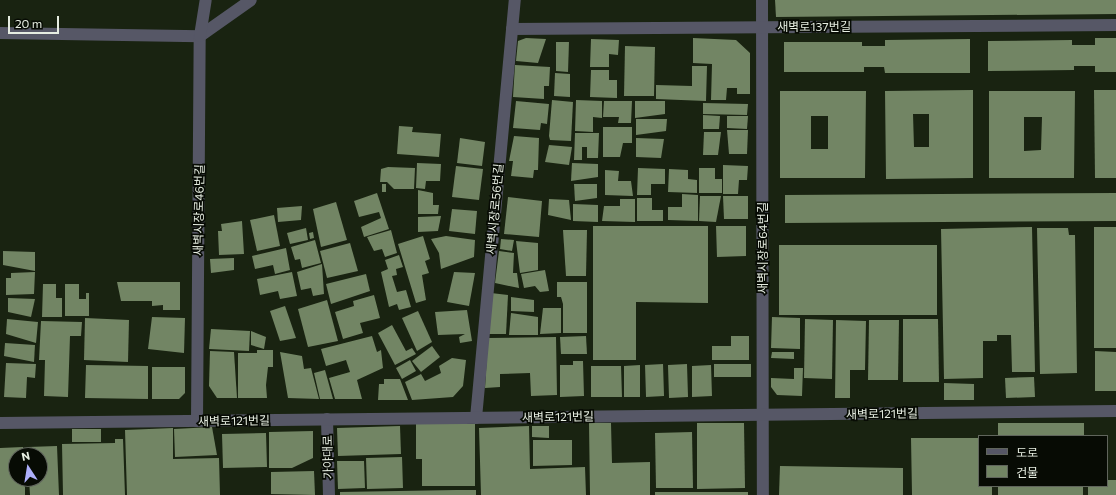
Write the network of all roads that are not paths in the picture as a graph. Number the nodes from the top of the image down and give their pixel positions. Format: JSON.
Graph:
{"nodes":[{"id":1,"x":206,"y":0,"type":"edge"},
{"id":2,"x":251,"y":0,"type":"edge"},
{"id":3,"x":515,"y":0,"type":"edge"},
{"id":4,"x":762,"y":0,"type":"edge"},
{"id":5,"x":1116,"y":25,"type":"edge"},
{"id":6,"x":762,"y":28,"type":"junction"},
{"id":7,"x":512,"y":29,"type":"junction"},
{"id":8,"x":0,"y":33,"type":"edge"},
{"id":9,"x":200,"y":36,"type":"junction"},
{"id":10,"x":1116,"y":411,"type":"edge"},
{"id":11,"x":763,"y":415,"type":"junction"},
{"id":12,"x":476,"y":418,"type":"junction"},
{"id":13,"x":327,"y":420,"type":"junction"},
{"id":14,"x":197,"y":421,"type":"junction"},
{"id":15,"x":0,"y":423,"type":"edge"},
{"id":16,"x":329,"y":495,"type":"edge"},
{"id":17,"x":763,"y":495,"type":"edge"}],
"edges":[{"from":1,"to":9,"type":"street","name":"새벽시장로46번길"},
{"from":2,"to":9,"type":"street"},
{"from":3,"to":7,"type":"street","name":"새벽시장로56번길"},
{"from":4,"to":6,"type":"street","name":"새벽시장로64번길"},
{"from":5,"to":6,"type":"street","name":"새벽로137번길"},
{"from":6,"to":7,"type":"street","name":"새벽로137번길"},
{"from":6,"to":11,"type":"street","name":"새벽시장로64번길"},
{"from":7,"to":12,"type":"street","name":"새벽시장로56번길"},
{"from":8,"to":9,"type":"street"},
{"from":9,"to":14,"type":"street","name":"새벽시장로46번길"},
{"from":10,"to":11,"type":"street","name":"새벽로121번길"},
{"from":11,"to":12,"type":"street","name":"새벽로121번길"},
{"from":11,"to":17,"type":"street","name":"새벽시장로64번길"},
{"from":12,"to":13,"type":"street","name":"새벽로121번길"},
{"from":13,"to":14,"type":"street","name":"새벽로121번길"},
{"from":13,"to":16,"type":"street","name":"가야대로"},
{"from":14,"to":15,"type":"street","name":"새벽로121번길"}]}
